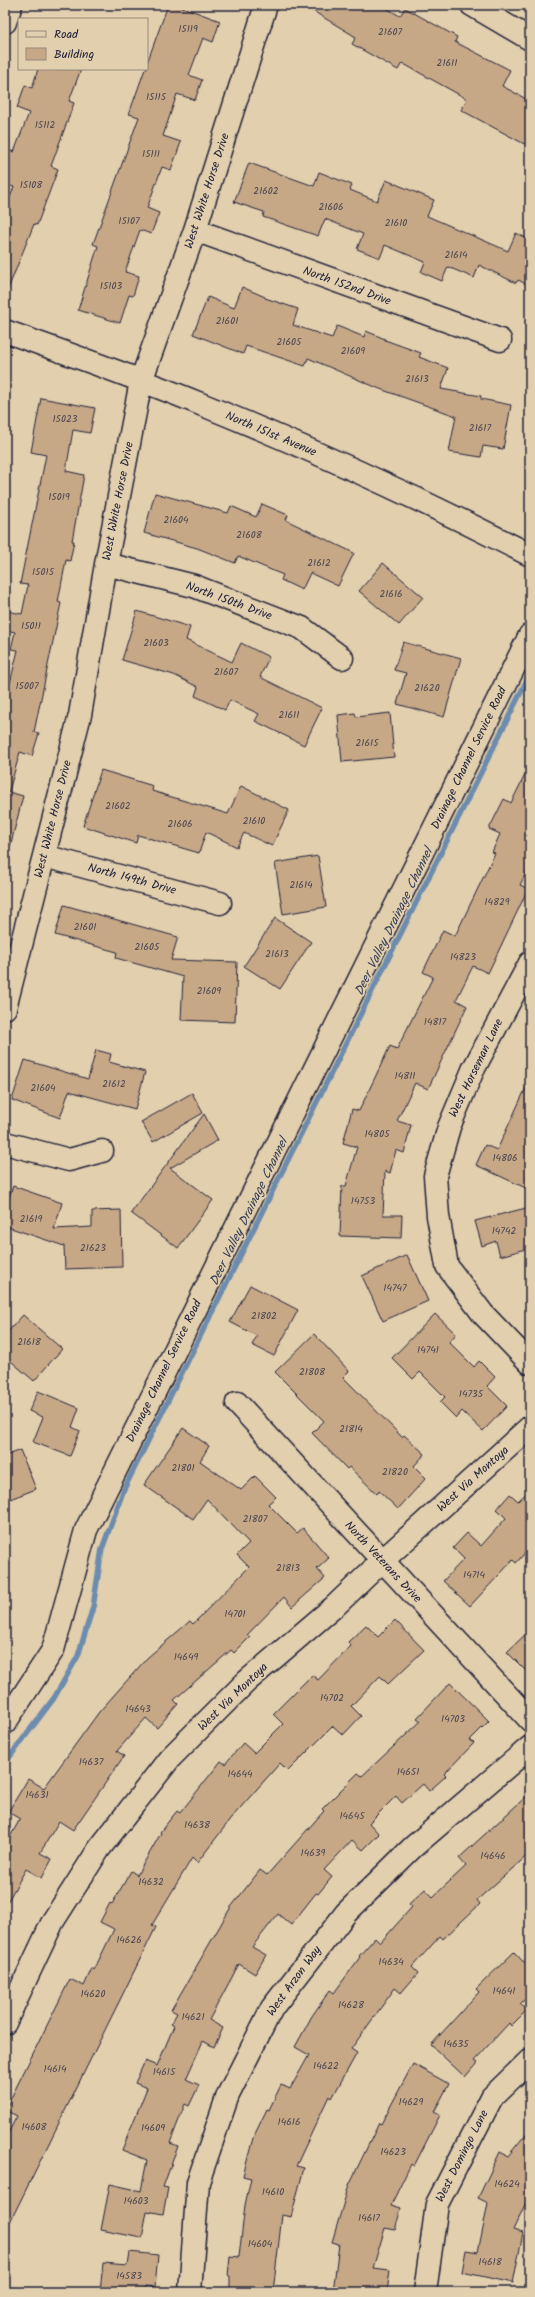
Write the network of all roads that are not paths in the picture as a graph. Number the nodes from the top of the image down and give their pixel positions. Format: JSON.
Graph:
{"nodes":[{"id":1,"x":10,"y":5,"type":"edge"},
{"id":2,"x":266,"y":5,"type":"edge"},
{"id":3,"x":472,"y":5,"type":"edge"},
{"id":4,"x":5,"y":22,"type":"edge"},
{"id":5,"x":530,"y":39,"type":"edge"},
{"id":6,"x":195,"y":230,"type":"junction"},
{"id":7,"x":5,"y":331,"type":"edge"},
{"id":8,"x":500,"y":340,"type":"dead end"},
{"id":9,"x":141,"y":381,"type":"junction"},
{"id":10,"x":530,"y":554,"type":"edge"},
{"id":11,"x":106,"y":564,"type":"junction"},
{"id":12,"x":530,"y":635,"type":"edge"},
{"id":13,"x":342,"y":658,"type":"dead end"},
{"id":14,"x":44,"y":856,"type":"junction"},
{"id":15,"x":220,"y":903,"type":"dead end"},
{"id":16,"x":530,"y":963,"type":"edge"},
{"id":17,"x":5,"y":1008,"type":"edge"},
{"id":18,"x":5,"y":1143,"type":"edge"},
{"id":19,"x":102,"y":1151,"type":"dead end"},
{"id":20,"x":530,"y":1363,"type":"edge"},
{"id":21,"x":238,"y":1403,"type":"dead end"},
{"id":22,"x":530,"y":1427,"type":"edge"},
{"id":23,"x":382,"y":1561,"type":"junction"},
{"id":24,"x":530,"y":1720,"type":"edge"},
{"id":25,"x":5,"y":1723,"type":"edge"},
{"id":26,"x":530,"y":1747,"type":"edge"},
{"id":27,"x":5,"y":2023,"type":"edge"},
{"id":28,"x":530,"y":2060,"type":"edge"},
{"id":29,"x":190,"y":2292,"type":"edge"},
{"id":30,"x":425,"y":2292,"type":"edge"}],
"edges":[{"from":1,"to":4,"type":"street"},
{"from":2,"to":6,"type":"street","name":"West White Horse Drive"},
{"from":3,"to":5,"type":"street"},
{"from":6,"to":8,"type":"street","name":"North 152nd Drive"},
{"from":6,"to":9,"type":"street","name":"West White Horse Drive"},
{"from":7,"to":9,"type":"street","name":"North 151st Avenue"},
{"from":9,"to":10,"type":"street","name":"North 151st Avenue"},
{"from":9,"to":11,"type":"street","name":"West White Horse Drive"},
{"from":11,"to":13,"type":"street","name":"North 150th Drive"},
{"from":11,"to":14,"type":"street","name":"West White Horse Drive"},
{"from":12,"to":25,"type":"street","name":"Drainage Channel Service Road"},
{"from":14,"to":15,"type":"street","name":"North 149th Drive"},
{"from":14,"to":17,"type":"street","name":"West White Horse Drive"},
{"from":16,"to":20,"type":"street","name":"West Horseman Lane"},
{"from":18,"to":19,"type":"street"},
{"from":21,"to":23,"type":"street","name":"North Veterans Drive"},
{"from":22,"to":23,"type":"street","name":"West Via Montoya"},
{"from":23,"to":24,"type":"street","name":"North Veterans Drive"},
{"from":23,"to":27,"type":"street","name":"West Via Montoya"},
{"from":26,"to":29,"type":"street","name":"West Arzon Way"},
{"from":28,"to":30,"type":"street","name":"West Domingo Lane"}]}
